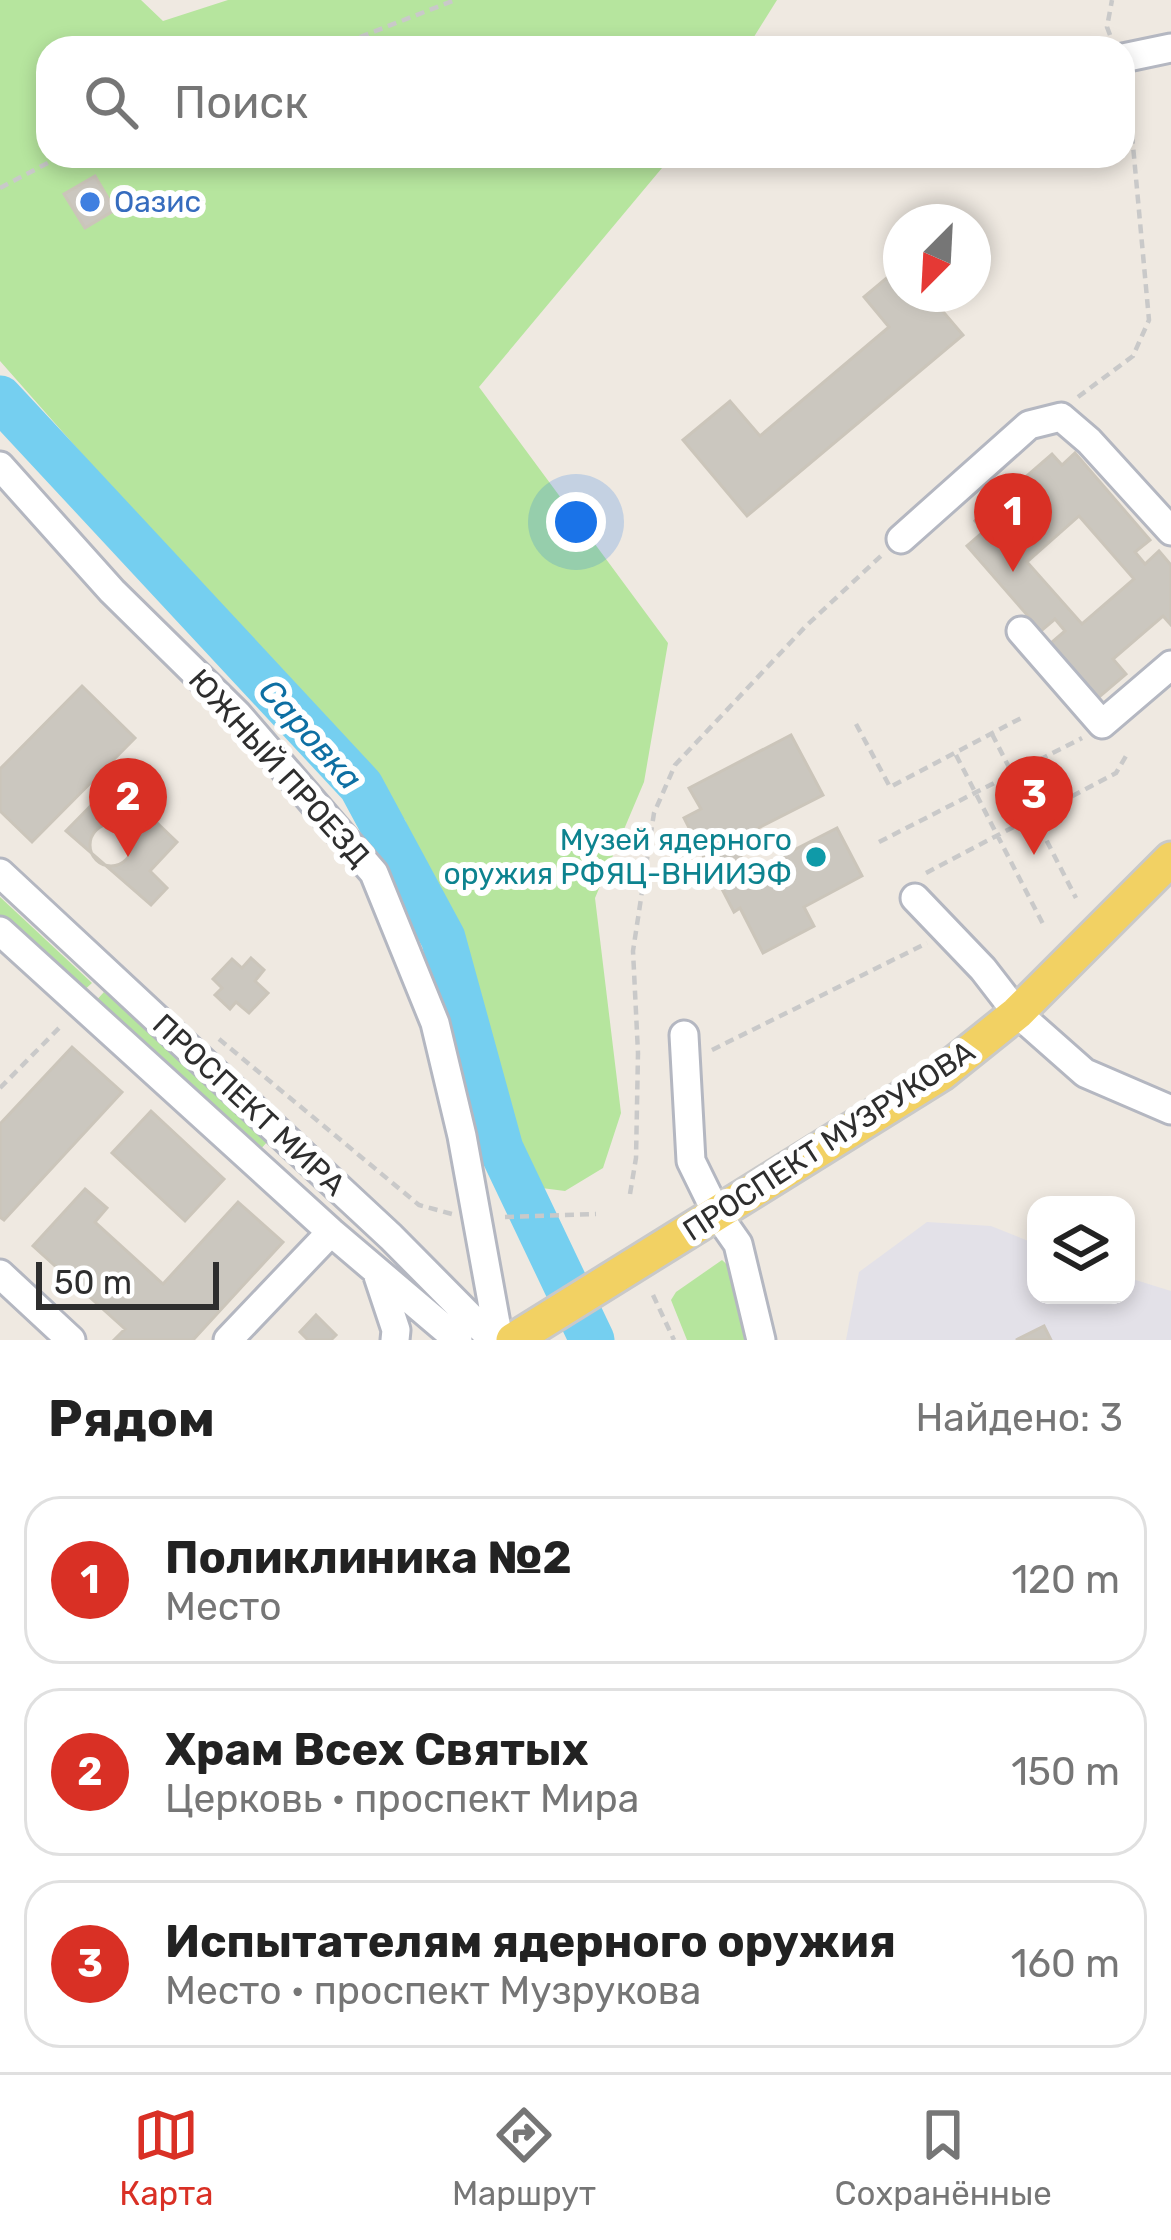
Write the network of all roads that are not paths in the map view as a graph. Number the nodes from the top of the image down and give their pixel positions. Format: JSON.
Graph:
{"nodes":[{"id":1,"x":1171,"y":48,"type":"edge"},
{"id":2,"x":1135,"y":56,"type":"edge"},
{"id":3,"x":0,"y":466,"type":"edge"},
{"id":4,"x":1171,"y":530,"type":"edge"},
{"id":5,"x":901,"y":539,"type":"road end"},
{"id":6,"x":1021,"y":631,"type":"dead end"},
{"id":7,"x":1171,"y":664,"type":"edge"},
{"id":8,"x":1171,"y":859,"type":"edge"},
{"id":9,"x":0,"y":873,"type":"edge"},
{"id":10,"x":919,"y":886,"type":"road end"},
{"id":11,"x":0,"y":931,"type":"edge"},
{"id":12,"x":1017,"y":1013,"type":"junction"},
{"id":13,"x":684,"y":1050,"type":"road end"},
{"id":14,"x":1171,"y":1109,"type":"edge"},
{"id":15,"x":717,"y":1214,"type":"junction"},
{"id":16,"x":331,"y":1232,"type":"junction"},
{"id":17,"x":377,"y":1272,"type":"junction"},
{"id":18,"x":0,"y":1274,"type":"edge"},
{"id":19,"x":509,"y":1337,"type":"edge"},
{"id":20,"x":71,"y":1340,"type":"edge"},
{"id":21,"x":228,"y":1340,"type":"edge"},
{"id":22,"x":395,"y":1340,"type":"edge"},
{"id":23,"x":458,"y":1340,"type":"edge"},
{"id":24,"x":760,"y":1340,"type":"edge"}],
"edges":[{"from":1,"to":2,"type":"street"},
{"from":3,"to":19,"type":"street","name":"ЮЖНЫЙ ПРОЕЗД"},
{"from":4,"to":5,"type":"street"},
{"from":6,"to":7,"type":"street"},
{"from":8,"to":12,"type":"main road","name":"ПРОСПЕКТ МУЗРУКОВА"},
{"from":9,"to":19,"type":"street","name":"ПРОСПЕКТ МИРА"},
{"from":10,"to":12,"type":"street"},
{"from":11,"to":16,"type":"street","name":"ПРОСПЕКТ МИРА"},
{"from":12,"to":14,"type":"street"},
{"from":12,"to":15,"type":"main road","name":"ПРОСПЕКТ МУЗРУКОВА"},
{"from":13,"to":15,"type":"street"},
{"from":15,"to":19,"type":"main road","name":"ПРОСПЕКТ МУЗРУКОВА"},
{"from":15,"to":24,"type":"street"},
{"from":16,"to":17,"type":"street","name":"ПРОСПЕКТ МИРА"},
{"from":16,"to":21,"type":"street"},
{"from":17,"to":22,"type":"street"},
{"from":17,"to":23,"type":"street","name":"ПРОСПЕКТ МИРА"},
{"from":18,"to":20,"type":"street"}]}
